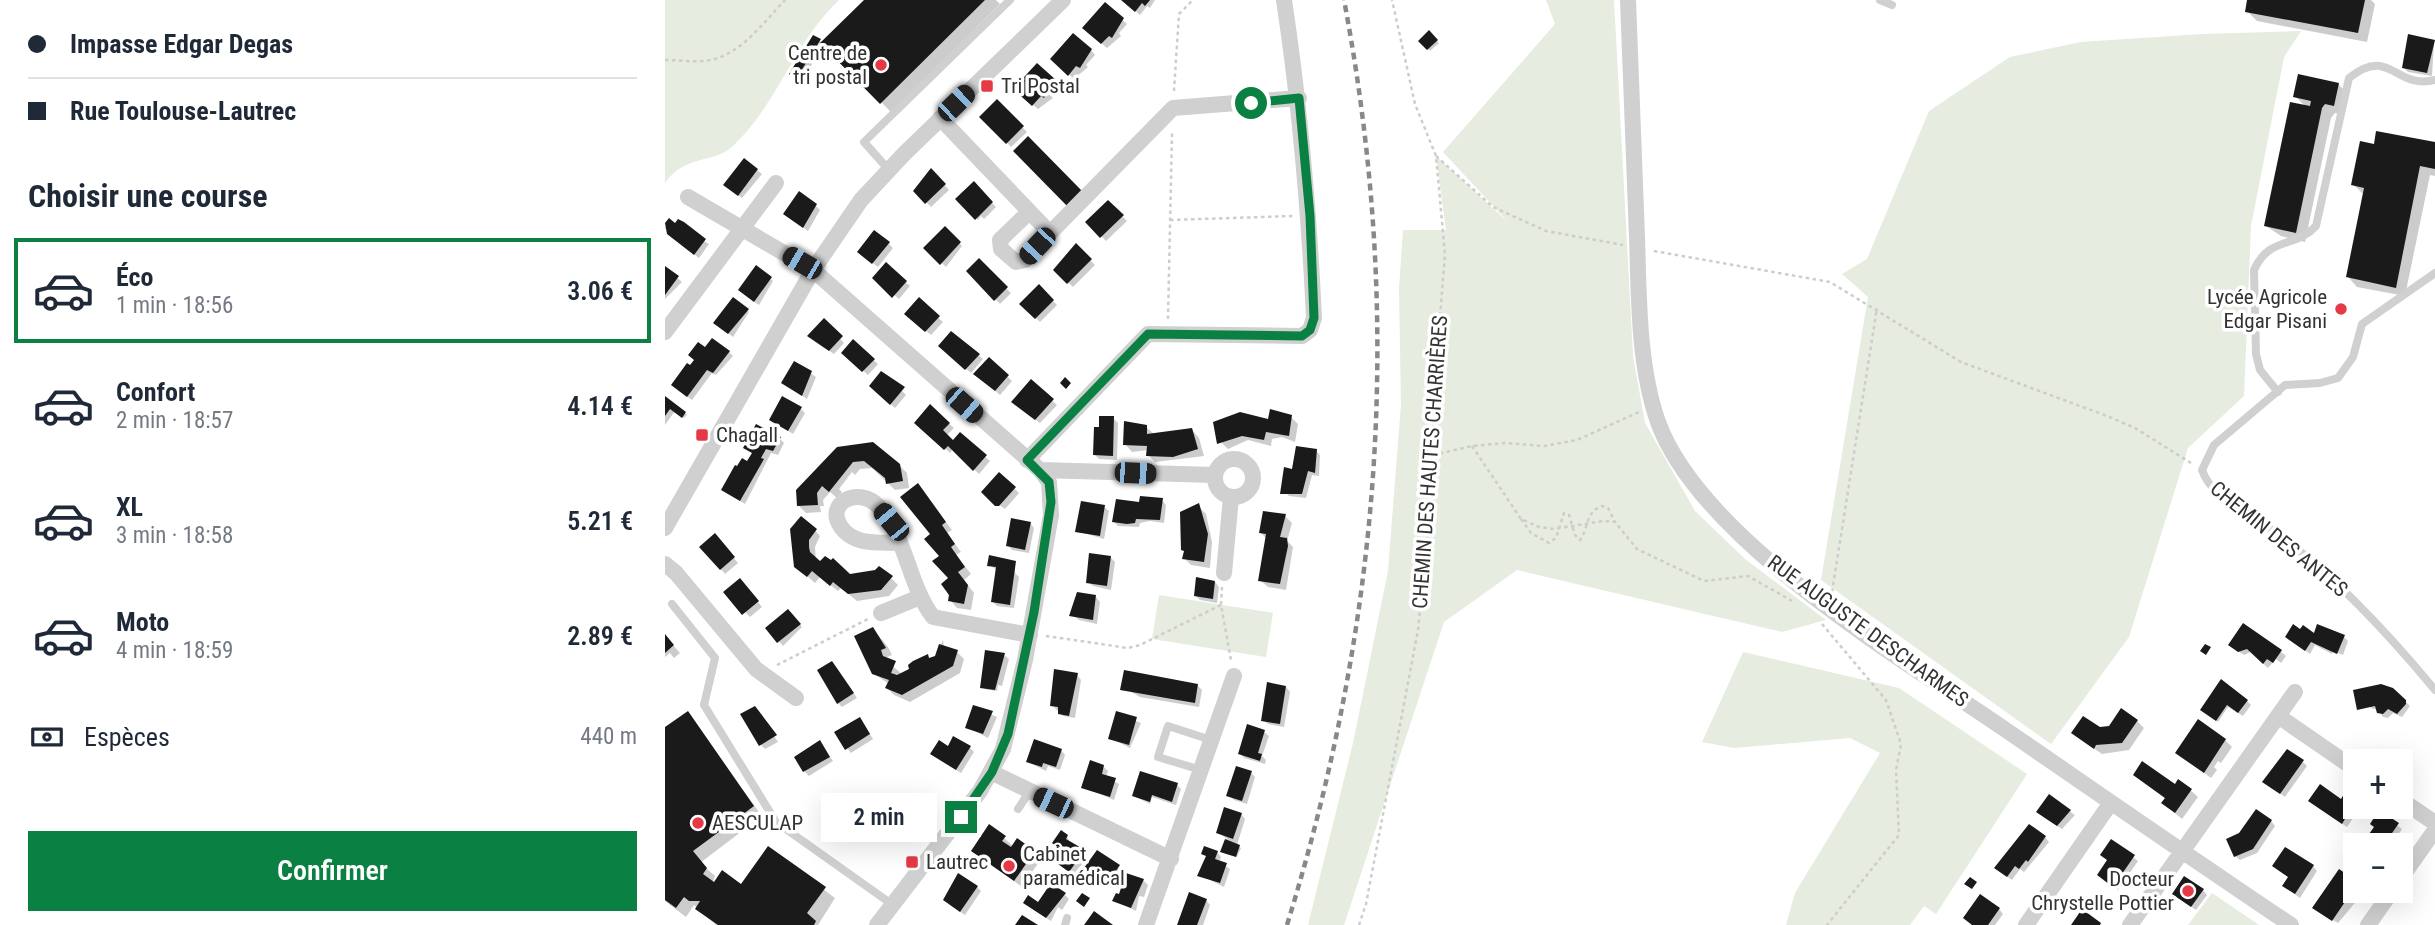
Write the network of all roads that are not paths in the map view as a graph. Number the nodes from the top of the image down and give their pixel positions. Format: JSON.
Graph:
{"nodes":[{"id":1,"x":1010,"y":0,"type":"edge"},
{"id":2,"x":1063,"y":0,"type":"edge"},
{"id":3,"x":1285,"y":0,"type":"edge"},
{"id":4,"x":1628,"y":0,"type":"edge"},
{"id":5,"x":1880,"y":0,"type":"edge"},
{"id":6,"x":1892,"y":5,"type":"dead end"},
{"id":7,"x":2435,"y":80,"type":"edge"},
{"id":8,"x":1299,"y":98,"type":"junction"},
{"id":9,"x":940,"y":118,"type":"junction"},
{"id":10,"x":890,"y":170,"type":"junction"},
{"id":11,"x":776,"y":183,"type":"dead end"},
{"id":12,"x":688,"y":197,"type":"dead end"},
{"id":13,"x":1028,"y":212,"type":"junction"},
{"id":14,"x":741,"y":229,"type":"junction"},
{"id":15,"x":1050,"y":233,"type":"junction"},
{"id":16,"x":813,"y":271,"type":"junction"},
{"id":17,"x":2435,"y":273,"type":"edge"},
{"id":18,"x":665,"y":332,"type":"edge"},
{"id":19,"x":2278,"y":392,"type":"junction"},
{"id":20,"x":1034,"y":465,"type":"junction"},
{"id":21,"x":1215,"y":475,"type":"junction"},
{"id":22,"x":1231,"y":497,"type":"junction"},
{"id":23,"x":665,"y":528,"type":"edge"},
{"id":24,"x":900,"y":544,"type":"dead end"},
{"id":25,"x":665,"y":564,"type":"edge"},
{"id":26,"x":1224,"y":573,"type":"dead end"},
{"id":27,"x":921,"y":597,"type":"junction"},
{"id":28,"x":672,"y":604,"type":"dead end"},
{"id":29,"x":880,"y":613,"type":"road end"},
{"id":30,"x":1030,"y":635,"type":"junction"},
{"id":31,"x":1234,"y":676,"type":"road end"},
{"id":32,"x":2435,"y":690,"type":"edge"},
{"id":33,"x":2295,"y":692,"type":"dead end"},
{"id":34,"x":796,"y":698,"type":"dead end"},
{"id":35,"x":2278,"y":716,"type":"junction"},
{"id":36,"x":1211,"y":740,"type":"junction"},
{"id":37,"x":2343,"y":761,"type":"edge"},
{"id":38,"x":1201,"y":770,"type":"junction"},
{"id":39,"x":992,"y":772,"type":"junction"},
{"id":40,"x":1029,"y":792,"type":"junction"},
{"id":41,"x":2110,"y":804,"type":"junction"},
{"id":42,"x":2413,"y":808,"type":"edge"},
{"id":43,"x":1018,"y":809,"type":"dead end"},
{"id":44,"x":2435,"y":823,"type":"edge"},
{"id":45,"x":2435,"y":830,"type":"edge"},
{"id":46,"x":2182,"y":852,"type":"junction"},
{"id":47,"x":1171,"y":859,"type":"junction"},
{"id":48,"x":2413,"y":861,"type":"edge"},
{"id":49,"x":2384,"y":903,"type":"edge"},
{"id":50,"x":893,"y":905,"type":"junction"},
{"id":51,"x":877,"y":925,"type":"edge"},
{"id":52,"x":1146,"y":925,"type":"edge"},
{"id":53,"x":2026,"y":925,"type":"edge"},
{"id":54,"x":2130,"y":925,"type":"edge"},
{"id":55,"x":2291,"y":925,"type":"edge"},
{"id":56,"x":2368,"y":925,"type":"edge"}],
"edges":[{"from":1,"to":10,"type":"lane"},
{"from":2,"to":9,"type":"street"},
{"from":3,"to":8,"type":"street"},
{"from":4,"to":41,"type":"street","name":"RUE AUGUSTE DESCHARMES"},
{"from":5,"to":6,"type":"lane"},
{"from":7,"to":19,"type":"lane"},
{"from":8,"to":15,"type":"street"},
{"from":8,"to":20,"type":"street"},
{"from":9,"to":10,"type":"street"},
{"from":9,"to":13,"type":"street"},
{"from":10,"to":16,"type":"street"},
{"from":11,"to":14,"type":"street"},
{"from":12,"to":14,"type":"street"},
{"from":13,"to":15,"type":"street"},
{"from":13,"to":15,"type":"street"},
{"from":14,"to":16,"type":"street"},
{"from":14,"to":18,"type":"street"},
{"from":16,"to":20,"type":"street"},
{"from":16,"to":23,"type":"street"},
{"from":17,"to":19,"type":"lane"},
{"from":19,"to":32,"type":"lane","name":"CHEMIN DES ANTES"},
{"from":20,"to":21,"type":"street"},
{"from":20,"to":30,"type":"street"},
{"from":21,"to":22,"type":"street"},
{"from":21,"to":22,"type":"street"},
{"from":22,"to":26,"type":"street"},
{"from":24,"to":27,"type":"street"},
{"from":25,"to":34,"type":"street"},
{"from":27,"to":29,"type":"street"},
{"from":27,"to":30,"type":"street"},
{"from":28,"to":50,"type":"lane"},
{"from":30,"to":39,"type":"street"},
{"from":31,"to":36,"type":"street"},
{"from":33,"to":35,"type":"street"},
{"from":35,"to":37,"type":"street"},
{"from":35,"to":46,"type":"street"},
{"from":36,"to":38,"type":"street"},
{"from":36,"to":38,"type":"lane"},
{"from":38,"to":47,"type":"street"},
{"from":39,"to":40,"type":"street"},
{"from":39,"to":50,"type":"street"},
{"from":40,"to":43,"type":"lane"},
{"from":40,"to":47,"type":"street"},
{"from":41,"to":46,"type":"street","name":"RUE AUGUSTE DESCHARMES"},
{"from":41,"to":53,"type":"street"},
{"from":42,"to":44,"type":"street"},
{"from":45,"to":48,"type":"street"},
{"from":46,"to":54,"type":"street"},
{"from":46,"to":55,"type":"street","name":"RUE AUGUSTE DESCHARMES"},
{"from":47,"to":52,"type":"street"},
{"from":49,"to":56,"type":"street"},
{"from":50,"to":51,"type":"street"}]}
